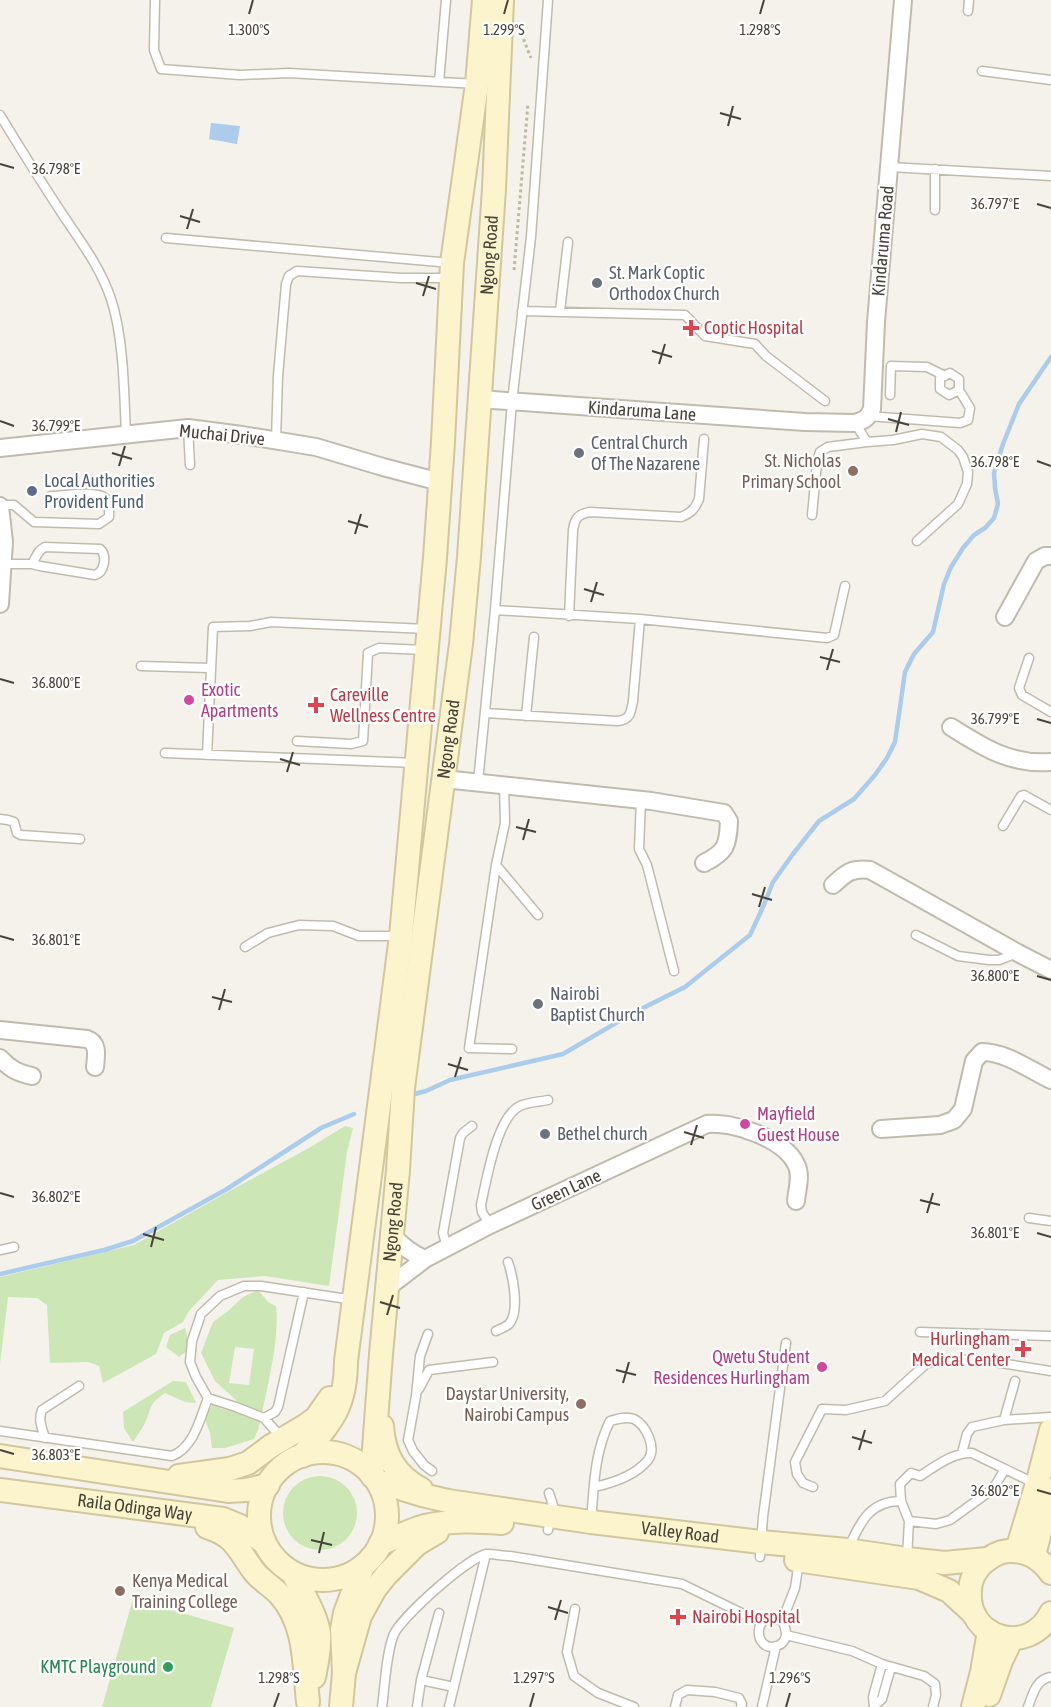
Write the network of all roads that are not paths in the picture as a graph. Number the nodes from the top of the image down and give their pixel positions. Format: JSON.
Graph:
{"nodes":[{"id":1,"x":155,"y":0,"type":"edge"},
{"id":2,"x":446,"y":0,"type":"edge"},
{"id":3,"x":484,"y":0,"type":"edge"},
{"id":4,"x":502,"y":0,"type":"edge"},
{"id":5,"x":548,"y":0,"type":"edge"},
{"id":6,"x":903,"y":0,"type":"edge"},
{"id":7,"x":969,"y":0,"type":"edge"},
{"id":8,"x":968,"y":11,"type":"dead end"},
{"id":9,"x":982,"y":71,"type":"dead end"},
{"id":10,"x":1051,"y":80,"type":"edge"},
{"id":11,"x":439,"y":82,"type":"junction"},
{"id":12,"x":477,"y":84,"type":"junction"},
{"id":13,"x":0,"y":115,"type":"edge"},
{"id":14,"x":890,"y":167,"type":"junction"},
{"id":15,"x":935,"y":169,"type":"junction"},
{"id":16,"x":1051,"y":176,"type":"edge"},
{"id":17,"x":935,"y":210,"type":"dead end"},
{"id":18,"x":166,"y":238,"type":"dead end"},
{"id":19,"x":567,"y":242,"type":"dead end"},
{"id":20,"x":452,"y":278,"type":"junction"},
{"id":21,"x":487,"y":286,"type":"junction"},
{"id":22,"x":522,"y":311,"type":"junction"},
{"id":23,"x":560,"y":311,"type":"junction"},
{"id":24,"x":945,"y":376,"type":"junction"},
{"id":25,"x":959,"y":390,"type":"junction"},
{"id":26,"x":890,"y":395,"type":"dead end"},
{"id":27,"x":479,"y":399,"type":"junction"},
{"id":28,"x":825,"y":401,"type":"dead end"},
{"id":29,"x":512,"y":402,"type":"junction"},
{"id":30,"x":861,"y":420,"type":"junction"},
{"id":31,"x":188,"y":428,"type":"junction"},
{"id":32,"x":126,"y":435,"type":"junction"},
{"id":33,"x":276,"y":440,"type":"junction"},
{"id":34,"x":704,"y":440,"type":"dead end"},
{"id":35,"x":867,"y":442,"type":"junction"},
{"id":36,"x":0,"y":448,"type":"edge"},
{"id":37,"x":190,"y":465,"type":"dead end"},
{"id":38,"x":440,"y":482,"type":"junction"},
{"id":39,"x":51,"y":496,"type":"dead end"},
{"id":40,"x":0,"y":506,"type":"edge"},
{"id":41,"x":812,"y":515,"type":"dead end"},
{"id":42,"x":917,"y":541,"type":"dead end"},
{"id":43,"x":1051,"y":556,"type":"edge"},
{"id":44,"x":469,"y":557,"type":"junction"},
{"id":45,"x":435,"y":558,"type":"junction"},
{"id":46,"x":3,"y":564,"type":"junction"},
{"id":47,"x":32,"y":564,"type":"junction"},
{"id":48,"x":845,"y":586,"type":"dead end"},
{"id":49,"x":0,"y":603,"type":"edge"},
{"id":50,"x":495,"y":610,"type":"junction"},
{"id":51,"x":569,"y":616,"type":"junction"},
{"id":52,"x":1005,"y":617,"type":"dead end"},
{"id":53,"x":640,"y":620,"type":"junction"},
{"id":54,"x":534,"y":637,"type":"dead end"},
{"id":55,"x":427,"y":640,"type":"junction"},
{"id":56,"x":1029,"y":658,"type":"dead end"},
{"id":57,"x":141,"y":666,"type":"dead end"},
{"id":58,"x":210,"y":668,"type":"junction"},
{"id":59,"x":1051,"y":712,"type":"edge"},
{"id":60,"x":485,"y":714,"type":"junction"},
{"id":61,"x":526,"y":716,"type":"junction"},
{"id":62,"x":951,"y":727,"type":"dead end"},
{"id":63,"x":297,"y":741,"type":"dead end"},
{"id":64,"x":165,"y":753,"type":"dead end"},
{"id":65,"x":207,"y":755,"type":"junction"},
{"id":66,"x":1051,"y":762,"type":"edge"},
{"id":67,"x":417,"y":764,"type":"junction"},
{"id":68,"x":444,"y":779,"type":"junction"},
{"id":69,"x":478,"y":782,"type":"junction"},
{"id":70,"x":504,"y":785,"type":"junction"},
{"id":71,"x":641,"y":800,"type":"junction"},
{"id":72,"x":1051,"y":810,"type":"edge"},
{"id":73,"x":0,"y":819,"type":"edge"},
{"id":74,"x":1003,"y":826,"type":"dead end"},
{"id":75,"x":80,"y":839,"type":"dead end"},
{"id":76,"x":704,"y":863,"type":"dead end"},
{"id":77,"x":496,"y":865,"type":"junction"},
{"id":78,"x":833,"y":885,"type":"dead end"},
{"id":79,"x":538,"y":915,"type":"dead end"},
{"id":80,"x":916,"y":935,"type":"dead end"},
{"id":81,"x":401,"y":936,"type":"junction"},
{"id":82,"x":245,"y":947,"type":"dead end"},
{"id":83,"x":1018,"y":953,"type":"junction"},
{"id":84,"x":1051,"y":970,"type":"edge"},
{"id":85,"x":674,"y":971,"type":"dead end"},
{"id":86,"x":0,"y":1030,"type":"edge"},
{"id":87,"x":512,"y":1049,"type":"dead end"},
{"id":88,"x":0,"y":1058,"type":"edge"},
{"id":89,"x":95,"y":1067,"type":"dead end"},
{"id":90,"x":33,"y":1076,"type":"dead end"},
{"id":91,"x":1051,"y":1080,"type":"edge"},
{"id":92,"x":392,"y":1087,"type":"junction"},
{"id":93,"x":548,"y":1100,"type":"dead end"},
{"id":94,"x":472,"y":1126,"type":"dead end"},
{"id":95,"x":881,"y":1129,"type":"dead end"},
{"id":96,"x":796,"y":1201,"type":"dead end"},
{"id":97,"x":1029,"y":1218,"type":"dead end"},
{"id":98,"x":1051,"y":1221,"type":"edge"},
{"id":99,"x":490,"y":1225,"type":"junction"},
{"id":100,"x":392,"y":1235,"type":"junction"},
{"id":101,"x":14,"y":1247,"type":"dead end"},
{"id":102,"x":447,"y":1247,"type":"junction"},
{"id":103,"x":0,"y":1250,"type":"edge"},
{"id":104,"x":426,"y":1258,"type":"junction"},
{"id":105,"x":508,"y":1262,"type":"dead end"},
{"id":106,"x":387,"y":1288,"type":"junction"},
{"id":107,"x":304,"y":1293,"type":"junction"},
{"id":108,"x":354,"y":1300,"type":"junction"},
{"id":109,"x":496,"y":1331,"type":"dead end"},
{"id":110,"x":920,"y":1332,"type":"dead end"},
{"id":111,"x":428,"y":1334,"type":"dead end"},
{"id":112,"x":1051,"y":1336,"type":"edge"},
{"id":113,"x":786,"y":1343,"type":"dead end"},
{"id":114,"x":346,"y":1361,"type":"junction"},
{"id":115,"x":493,"y":1362,"type":"dead end"},
{"id":116,"x":1051,"y":1371,"type":"edge"},
{"id":117,"x":1015,"y":1381,"type":"dead end"},
{"id":118,"x":79,"y":1386,"type":"dead end"},
{"id":119,"x":379,"y":1389,"type":"junction"},
{"id":120,"x":416,"y":1396,"type":"junction"},
{"id":121,"x":208,"y":1398,"type":"junction"},
{"id":122,"x":1051,"y":1417,"type":"edge"},
{"id":123,"x":264,"y":1418,"type":"junction"},
{"id":124,"x":1004,"y":1420,"type":"junction"},
{"id":125,"x":1051,"y":1430,"type":"edge"},
{"id":126,"x":0,"y":1431,"type":"edge"},
{"id":127,"x":45,"y":1438,"type":"junction"},
{"id":128,"x":282,"y":1439,"type":"junction"},
{"id":129,"x":962,"y":1453,"type":"junction"},
{"id":130,"x":0,"y":1456,"type":"edge"},
{"id":131,"x":302,"y":1456,"type":"junction"},
{"id":132,"x":1005,"y":1469,"type":"junction"},
{"id":133,"x":432,"y":1471,"type":"dead end"},
{"id":134,"x":374,"y":1478,"type":"junction"},
{"id":135,"x":151,"y":1480,"type":"junction"},
{"id":136,"x":268,"y":1485,"type":"junction"},
{"id":137,"x":594,"y":1487,"type":"junction"},
{"id":138,"x":813,"y":1487,"type":"dead end"},
{"id":139,"x":1044,"y":1487,"type":"edge"},
{"id":140,"x":0,"y":1490,"type":"edge"},
{"id":141,"x":549,"y":1493,"type":"dead end"},
{"id":142,"x":440,"y":1499,"type":"junction"},
{"id":143,"x":901,"y":1501,"type":"junction"},
{"id":144,"x":167,"y":1513,"type":"junction"},
{"id":145,"x":456,"y":1521,"type":"junction"},
{"id":146,"x":909,"y":1521,"type":"junction"},
{"id":147,"x":591,"y":1522,"type":"junction"},
{"id":148,"x":549,"y":1524,"type":"junction"},
{"id":149,"x":264,"y":1543,"type":"junction"},
{"id":150,"x":380,"y":1544,"type":"junction"},
{"id":151,"x":760,"y":1550,"type":"junction"},
{"id":152,"x":1025,"y":1553,"type":"junction"},
{"id":153,"x":486,"y":1554,"type":"junction"},
{"id":154,"x":801,"y":1554,"type":"junction"},
{"id":155,"x":845,"y":1558,"type":"junction"},
{"id":156,"x":907,"y":1559,"type":"junction"},
{"id":157,"x":987,"y":1559,"type":"junction"},
{"id":158,"x":363,"y":1566,"type":"junction"},
{"id":159,"x":293,"y":1573,"type":"junction"},
{"id":160,"x":1051,"y":1573,"type":"edge"},
{"id":161,"x":575,"y":1609,"type":"dead end"},
{"id":162,"x":439,"y":1612,"type":"dead end"},
{"id":163,"x":974,"y":1614,"type":"junction"},
{"id":164,"x":782,"y":1621,"type":"junction"},
{"id":165,"x":762,"y":1623,"type":"junction"},
{"id":166,"x":1047,"y":1625,"type":"edge"},
{"id":167,"x":989,"y":1631,"type":"junction"},
{"id":168,"x":786,"y":1635,"type":"junction"},
{"id":169,"x":1012,"y":1638,"type":"junction"},
{"id":170,"x":776,"y":1646,"type":"junction"},
{"id":171,"x":882,"y":1664,"type":"junction"},
{"id":172,"x":891,"y":1667,"type":"junction"},
{"id":173,"x":344,"y":1673,"type":"junction"},
{"id":174,"x":1051,"y":1677,"type":"edge"},
{"id":175,"x":421,"y":1680,"type":"junction"},
{"id":176,"x":454,"y":1686,"type":"junction"},
{"id":177,"x":308,"y":1704,"type":"edge"},
{"id":178,"x":874,"y":1706,"type":"edge"},
{"id":179,"x":340,"y":1707,"type":"edge"},
{"id":180,"x":382,"y":1707,"type":"edge"},
{"id":181,"x":417,"y":1707,"type":"edge"},
{"id":182,"x":449,"y":1707,"type":"edge"},
{"id":183,"x":634,"y":1707,"type":"edge"},
{"id":184,"x":675,"y":1707,"type":"edge"},
{"id":185,"x":741,"y":1707,"type":"edge"},
{"id":186,"x":762,"y":1707,"type":"edge"},
{"id":187,"x":933,"y":1707,"type":"edge"},
{"id":188,"x":973,"y":1707,"type":"edge"},
{"id":189,"x":984,"y":1707,"type":"edge"},
{"id":190,"x":1028,"y":1707,"type":"edge"}],
"edges":[{"from":1,"to":11,"type":"lane"},
{"from":2,"to":11,"type":"lane"},
{"from":3,"to":12,"type":"main road","name":"Ngong Road"},
{"from":4,"to":21,"type":"main road","name":"Ngong Road"},
{"from":5,"to":22,"type":"lane"},
{"from":6,"to":14,"type":"street","name":"Kindaruma Road"},
{"from":7,"to":8,"type":"lane"},
{"from":9,"to":10,"type":"lane"},
{"from":11,"to":12,"type":"lane"},
{"from":12,"to":20,"type":"main road","name":"Ngong Road"},
{"from":13,"to":32,"type":"lane"},
{"from":14,"to":15,"type":"lane"},
{"from":14,"to":30,"type":"street","name":"Kindaruma Road"},
{"from":15,"to":16,"type":"lane"},
{"from":15,"to":17,"type":"lane"},
{"from":18,"to":20,"type":"lane"},
{"from":19,"to":23,"type":"lane"},
{"from":20,"to":21,"type":"main road"},
{"from":20,"to":33,"type":"lane"},
{"from":20,"to":38,"type":"main road","name":"Ngong Road"},
{"from":21,"to":27,"type":"main road","name":"Ngong Road"},
{"from":22,"to":23,"type":"lane"},
{"from":22,"to":29,"type":"lane"},
{"from":23,"to":28,"type":"lane"},
{"from":24,"to":25,"type":"lane"},
{"from":24,"to":25,"type":"lane"},
{"from":24,"to":26,"type":"lane"},
{"from":25,"to":30,"type":"lane"},
{"from":27,"to":29,"type":"street","name":"Kindaruma Lane"},
{"from":27,"to":44,"type":"main road","name":"Ngong Road"},
{"from":29,"to":30,"type":"street","name":"Kindaruma Lane"},
{"from":29,"to":50,"type":"lane"},
{"from":30,"to":35,"type":"lane"},
{"from":31,"to":32,"type":"street","name":"Muchai Drive"},
{"from":31,"to":33,"type":"street","name":"Muchai Drive"},
{"from":31,"to":37,"type":"lane"},
{"from":32,"to":36,"type":"street","name":"Muchai Drive"},
{"from":33,"to":38,"type":"street","name":"Muchai Drive"},
{"from":34,"to":51,"type":"lane"},
{"from":35,"to":41,"type":"lane"},
{"from":35,"to":42,"type":"lane"},
{"from":38,"to":45,"type":"main road","name":"Ngong Road"},
{"from":39,"to":40,"type":"lane"},
{"from":40,"to":46,"type":"street"},
{"from":43,"to":52,"type":"street"},
{"from":44,"to":45,"type":"main road"},
{"from":44,"to":68,"type":"main road","name":"Ngong Road"},
{"from":45,"to":55,"type":"main road","name":"Ngong Road"},
{"from":46,"to":47,"type":"lane"},
{"from":46,"to":49,"type":"street"},
{"from":47,"to":47,"type":"lane"},
{"from":48,"to":53,"type":"lane"},
{"from":50,"to":51,"type":"lane"},
{"from":50,"to":60,"type":"lane"},
{"from":51,"to":53,"type":"lane"},
{"from":53,"to":61,"type":"lane"},
{"from":54,"to":61,"type":"lane"},
{"from":55,"to":58,"type":"lane"},
{"from":55,"to":63,"type":"lane"},
{"from":55,"to":67,"type":"main road","name":"Ngong Road"},
{"from":56,"to":59,"type":"lane"},
{"from":57,"to":58,"type":"lane"},
{"from":58,"to":65,"type":"lane"},
{"from":60,"to":61,"type":"lane"},
{"from":60,"to":69,"type":"lane"},
{"from":62,"to":66,"type":"street"},
{"from":64,"to":65,"type":"lane"},
{"from":65,"to":67,"type":"lane"},
{"from":67,"to":81,"type":"main road","name":"Ngong Road"},
{"from":68,"to":69,"type":"street"},
{"from":68,"to":92,"type":"main road","name":"Ngong Road"},
{"from":69,"to":70,"type":"street"},
{"from":70,"to":71,"type":"street"},
{"from":70,"to":77,"type":"lane"},
{"from":71,"to":76,"type":"street"},
{"from":71,"to":85,"type":"lane"},
{"from":72,"to":74,"type":"lane"},
{"from":73,"to":75,"type":"lane"},
{"from":77,"to":79,"type":"lane"},
{"from":77,"to":87,"type":"lane"},
{"from":78,"to":83,"type":"street"},
{"from":80,"to":83,"type":"lane"},
{"from":81,"to":82,"type":"lane"},
{"from":81,"to":92,"type":"main road","name":"Ngong Road"},
{"from":83,"to":84,"type":"street"},
{"from":86,"to":89,"type":"street"},
{"from":88,"to":90,"type":"street"},
{"from":91,"to":95,"type":"street"},
{"from":92,"to":100,"type":"main road","name":"Ngong Road"},
{"from":92,"to":108,"type":"main road","name":"Ngong Road"},
{"from":93,"to":99,"type":"lane"},
{"from":94,"to":102,"type":"lane"},
{"from":96,"to":99,"type":"street","name":"Green Lane"},
{"from":97,"to":98,"type":"lane"},
{"from":99,"to":102,"type":"street","name":"Green Lane"},
{"from":100,"to":104,"type":"street"},
{"from":100,"to":106,"type":"main road","name":"Ngong Road"},
{"from":101,"to":103,"type":"lane"},
{"from":102,"to":104,"type":"street","name":"Green Lane"},
{"from":104,"to":106,"type":"street","name":"Green Lane"},
{"from":105,"to":109,"type":"lane"},
{"from":106,"to":119,"type":"main road","name":"Ngong Road"},
{"from":107,"to":108,"type":"lane"},
{"from":107,"to":121,"type":"lane"},
{"from":107,"to":123,"type":"lane"},
{"from":108,"to":114,"type":"main road","name":"Ngong Road"},
{"from":110,"to":112,"type":"lane"},
{"from":111,"to":120,"type":"lane"},
{"from":113,"to":151,"type":"lane"},
{"from":114,"to":128,"type":"main road"},
{"from":114,"to":131,"type":"main road","name":"Ngong Road"},
{"from":115,"to":120,"type":"lane"},
{"from":116,"to":138,"type":"lane"},
{"from":117,"to":124,"type":"lane"},
{"from":118,"to":127,"type":"lane"},
{"from":119,"to":134,"type":"main road","name":"Ngong Road"},
{"from":119,"to":142,"type":"main road"},
{"from":120,"to":133,"type":"lane"},
{"from":121,"to":123,"type":"lane"},
{"from":121,"to":127,"type":"lane"},
{"from":122,"to":124,"type":"lane"},
{"from":123,"to":128,"type":"lane"},
{"from":124,"to":129,"type":"lane"},
{"from":125,"to":139,"type":"main road"},
{"from":126,"to":127,"type":"lane"},
{"from":128,"to":135,"type":"main road"},
{"from":129,"to":132,"type":"lane"},
{"from":129,"to":143,"type":"lane"},
{"from":130,"to":135,"type":"main road","name":"Raila Odinga Way"},
{"from":131,"to":134,"type":"main road"},
{"from":131,"to":136,"type":"main road"},
{"from":132,"to":139,"type":"lane"},
{"from":132,"to":146,"type":"lane"},
{"from":134,"to":142,"type":"main road","name":"Valley Road"},
{"from":134,"to":150,"type":"main road"},
{"from":135,"to":136,"type":"main road","name":"Raila Odinga Way"},
{"from":136,"to":149,"type":"main road"},
{"from":137,"to":137,"type":"lane"},
{"from":137,"to":147,"type":"lane"},
{"from":139,"to":152,"type":"main road"},
{"from":140,"to":144,"type":"main road","name":"Raila Odinga Way"},
{"from":141,"to":148,"type":"lane"},
{"from":142,"to":148,"type":"main road","name":"Valley Road"},
{"from":143,"to":146,"type":"lane"},
{"from":143,"to":155,"type":"lane"},
{"from":144,"to":149,"type":"main road","name":"Raila Odinga Way"},
{"from":144,"to":177,"type":"main road"},
{"from":145,"to":148,"type":"main road","name":"Valley Road"},
{"from":145,"to":150,"type":"main road","name":"Valley Road"},
{"from":145,"to":173,"type":"main road"},
{"from":146,"to":156,"type":"lane"},
{"from":147,"to":148,"type":"main road","name":"Valley Road"},
{"from":147,"to":151,"type":"main road","name":"Valley Road"},
{"from":148,"to":151,"type":"main road","name":"Valley Road"},
{"from":149,"to":159,"type":"main road"},
{"from":150,"to":158,"type":"main road"},
{"from":151,"to":154,"type":"main road","name":"Valley Road"},
{"from":152,"to":157,"type":"main road","name":"Valley Road"},
{"from":152,"to":160,"type":"main road"},
{"from":153,"to":165,"type":"lane"},
{"from":153,"to":176,"type":"lane"},
{"from":153,"to":180,"type":"lane"},
{"from":154,"to":155,"type":"main road","name":"Valley Road"},
{"from":154,"to":164,"type":"lane"},
{"from":155,"to":156,"type":"main road","name":"Valley Road"},
{"from":155,"to":163,"type":"main road","name":"Valley Road"},
{"from":156,"to":157,"type":"main road","name":"Valley Road"},
{"from":157,"to":163,"type":"main road"},
{"from":158,"to":159,"type":"main road"},
{"from":158,"to":173,"type":"main road"},
{"from":159,"to":177,"type":"main road"},
{"from":161,"to":183,"type":"lane"},
{"from":162,"to":175,"type":"lane"},
{"from":163,"to":167,"type":"main road","name":"Valley Road"},
{"from":164,"to":165,"type":"lane"},
{"from":164,"to":168,"type":"lane"},
{"from":165,"to":170,"type":"lane"},
{"from":166,"to":169,"type":"main road"},
{"from":167,"to":169,"type":"main road"},
{"from":167,"to":188,"type":"main road"},
{"from":168,"to":170,"type":"lane"},
{"from":168,"to":171,"type":"lane"},
{"from":169,"to":189,"type":"main road"},
{"from":170,"to":186,"type":"lane"},
{"from":171,"to":172,"type":"lane"},
{"from":171,"to":178,"type":"lane"},
{"from":172,"to":178,"type":"lane"},
{"from":172,"to":187,"type":"lane"},
{"from":173,"to":179,"type":"main road"},
{"from":174,"to":190,"type":"lane"},
{"from":175,"to":176,"type":"lane"},
{"from":175,"to":181,"type":"lane"},
{"from":176,"to":182,"type":"lane"},
{"from":184,"to":185,"type":"lane"}]}
